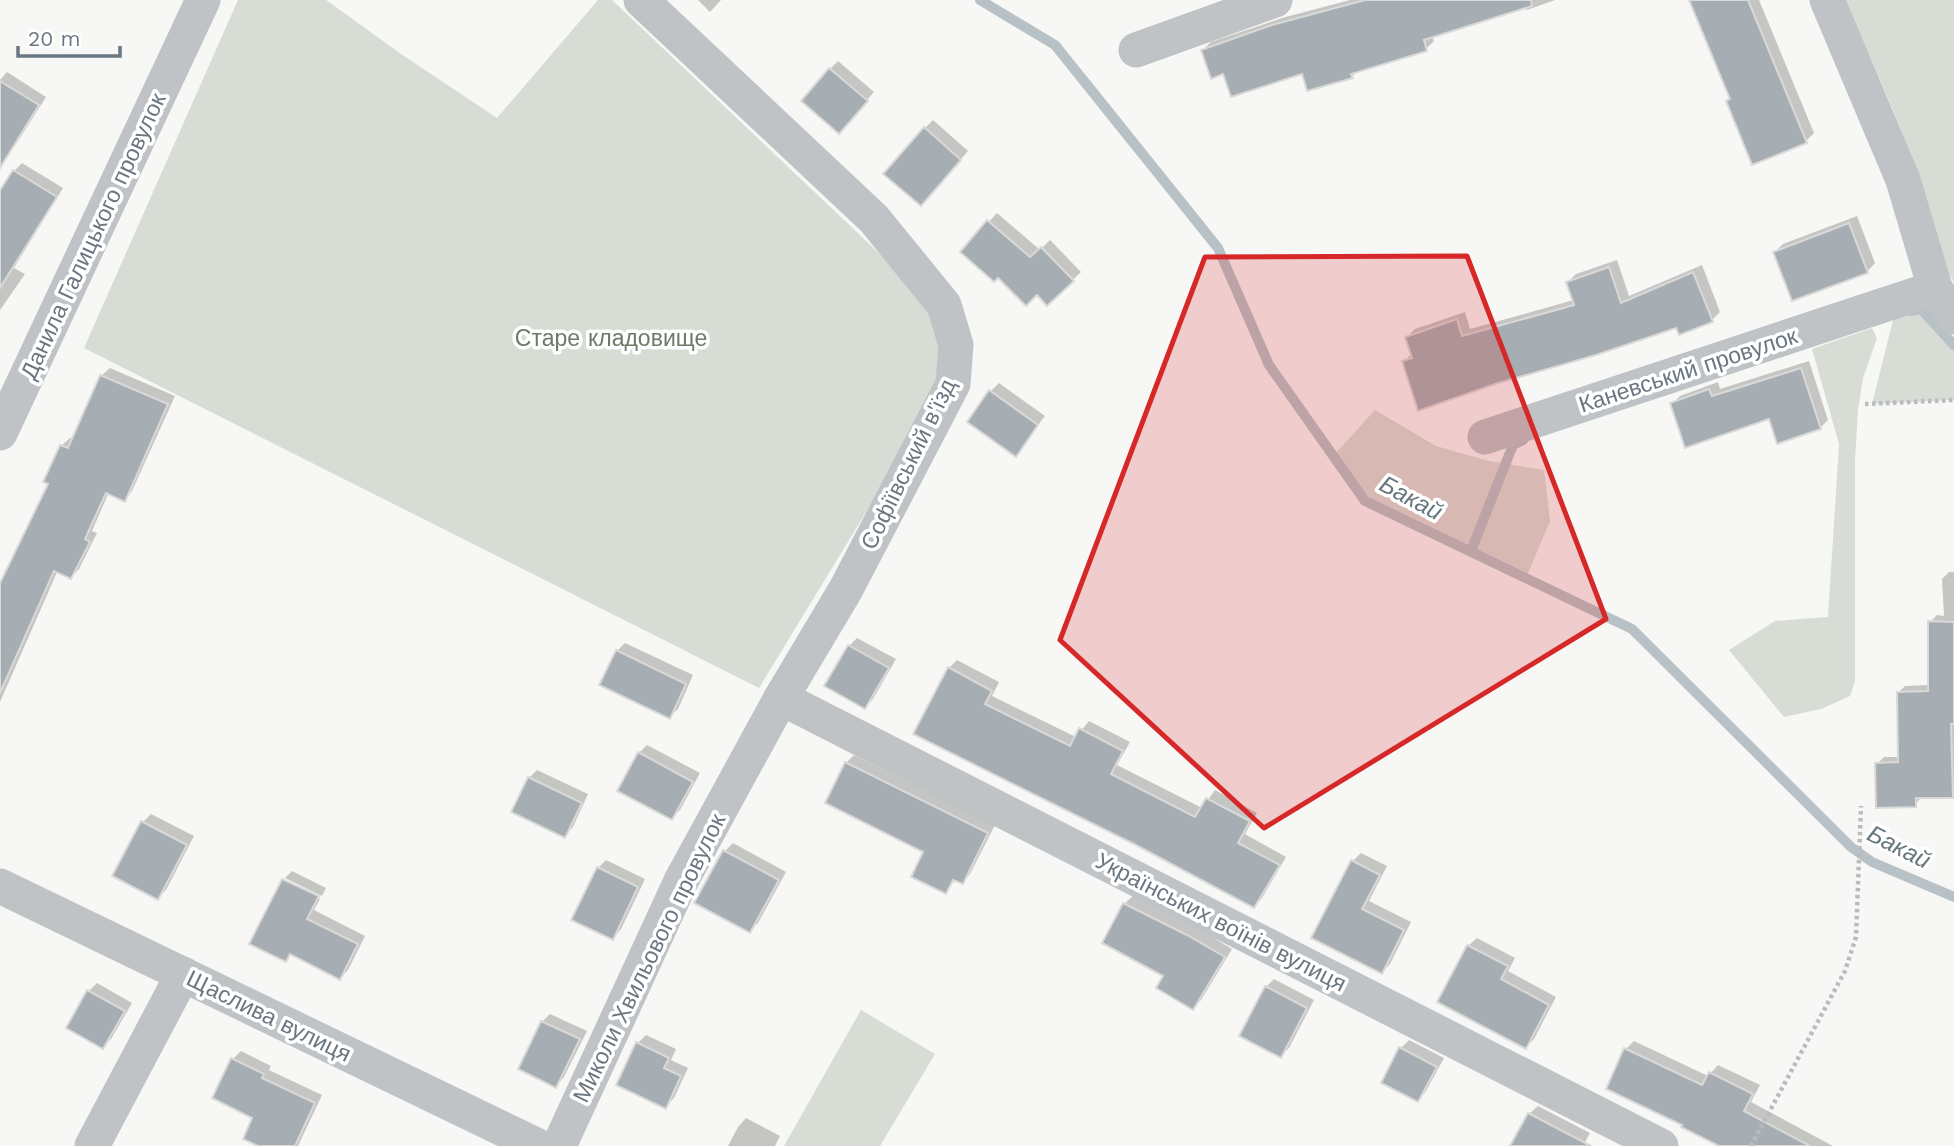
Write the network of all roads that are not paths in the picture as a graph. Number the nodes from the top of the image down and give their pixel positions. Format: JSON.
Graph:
{"nodes":[{"id":1,"x":203,"y":0,"type":"edge"},
{"id":2,"x":641,"y":0,"type":"edge"},
{"id":3,"x":1275,"y":0,"type":"edge"},
{"id":4,"x":1827,"y":0,"type":"edge"},
{"id":5,"x":1136,"y":50,"type":"dead end"},
{"id":6,"x":1935,"y":288,"type":"junction"},
{"id":7,"x":1954,"y":317,"type":"edge"},
{"id":8,"x":0,"y":433,"type":"edge"},
{"id":9,"x":1485,"y":437,"type":"dead end"},
{"id":10,"x":781,"y":698,"type":"junction"},
{"id":11,"x":0,"y":886,"type":"edge"},
{"id":12,"x":183,"y":974,"type":"junction"},
{"id":13,"x":92,"y":1146,"type":"edge"},
{"id":14,"x":538,"y":1146,"type":"edge"},
{"id":15,"x":559,"y":1146,"type":"edge"},
{"id":16,"x":1661,"y":1146,"type":"edge"}],
"edges":[{"from":1,"to":8,"type":"street","name":"Данила Галицького провулок"},
{"from":2,"to":10,"type":"street","name":"Софіївський в'їзд"},
{"from":3,"to":5,"type":"street"},
{"from":4,"to":6,"type":"street"},
{"from":6,"to":7,"type":"street"},
{"from":6,"to":9,"type":"street","name":"Каневський провулок"},
{"from":10,"to":15,"type":"street","name":"Миколи Хвильового провулок"},
{"from":10,"to":16,"type":"street","name":"Українських воїнів вулиця"},
{"from":11,"to":12,"type":"street","name":"Щаслива вулиця"},
{"from":12,"to":13,"type":"street"},
{"from":12,"to":14,"type":"street","name":"Щаслива вулиця"}]}
